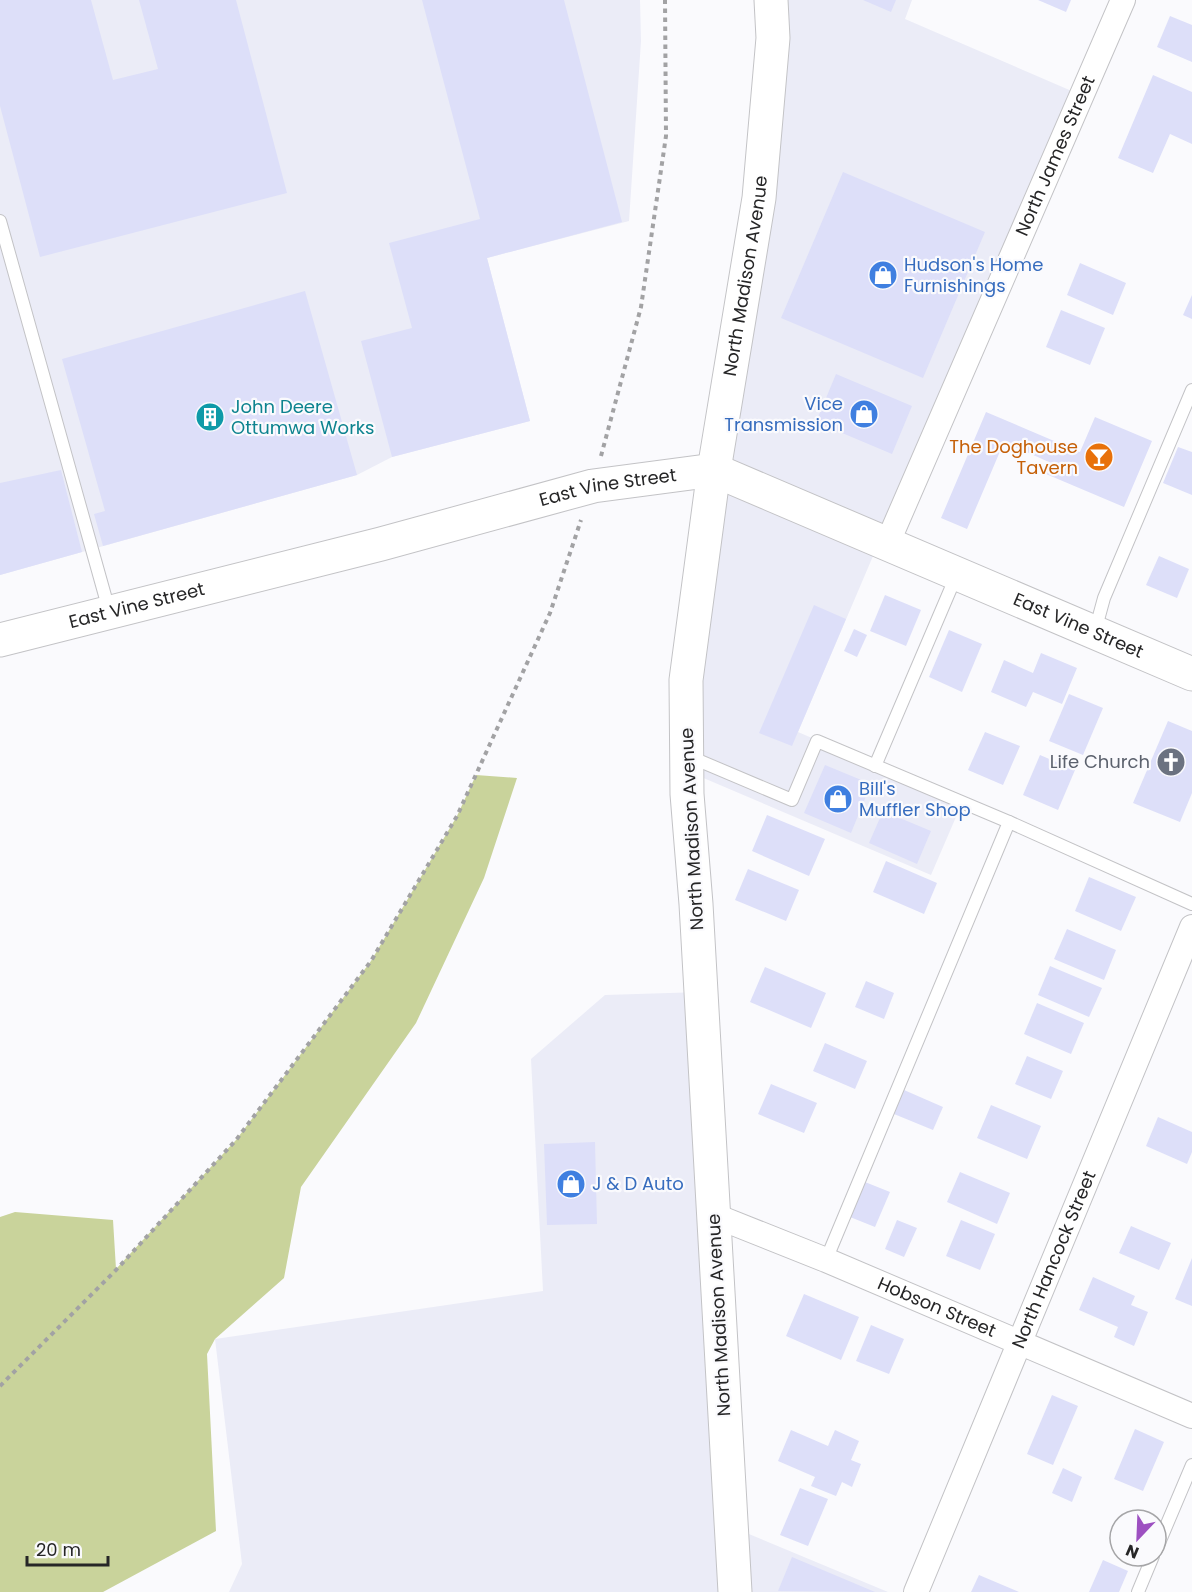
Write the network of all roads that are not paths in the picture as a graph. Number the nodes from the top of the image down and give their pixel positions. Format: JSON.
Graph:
{"nodes":[{"id":1,"x":771,"y":0,"type":"edge"},
{"id":2,"x":1122,"y":0,"type":"edge"},
{"id":3,"x":0,"y":221,"type":"edge"},
{"id":4,"x":1192,"y":390,"type":"edge"},
{"id":5,"x":714,"y":470,"type":"junction"},
{"id":6,"x":888,"y":544,"type":"junction"},
{"id":7,"x":957,"y":574,"type":"junction"},
{"id":8,"x":110,"y":613,"type":"junction"},
{"id":9,"x":1094,"y":632,"type":"junction"},
{"id":10,"x":0,"y":640,"type":"edge"},
{"id":11,"x":1192,"y":674,"type":"edge"},
{"id":12,"x":687,"y":755,"type":"junction"},
{"id":13,"x":875,"y":766,"type":"junction"},
{"id":14,"x":1009,"y":822,"type":"junction"},
{"id":15,"x":1192,"y":904,"type":"edge"},
{"id":16,"x":1192,"y":927,"type":"edge"},
{"id":17,"x":713,"y":1215,"type":"junction"},
{"id":18,"x":826,"y":1260,"type":"junction"},
{"id":19,"x":1019,"y":1342,"type":"junction"},
{"id":20,"x":1192,"y":1416,"type":"edge"},
{"id":21,"x":1192,"y":1466,"type":"edge"},
{"id":22,"x":1168,"y":1522,"type":"edge"},
{"id":23,"x":1148,"y":1568,"type":"edge"},
{"id":24,"x":735,"y":1592,"type":"edge"},
{"id":25,"x":916,"y":1592,"type":"edge"},
{"id":26,"x":1138,"y":1592,"type":"edge"}],
"edges":[{"from":1,"to":5,"type":"main road","name":"North Madison Avenue"},
{"from":2,"to":6,"type":"street","name":"North James Street"},
{"from":3,"to":8,"type":"lane"},
{"from":4,"to":9,"type":"lane"},
{"from":5,"to":6,"type":"main road","name":"East Vine Street"},
{"from":5,"to":8,"type":"main road","name":"East Vine Street"},
{"from":5,"to":12,"type":"main road","name":"North Madison Avenue"},
{"from":6,"to":7,"type":"main road","name":"East Vine Street"},
{"from":7,"to":9,"type":"main road","name":"East Vine Street"},
{"from":7,"to":13,"type":"lane"},
{"from":8,"to":10,"type":"main road","name":"East Vine Street"},
{"from":9,"to":11,"type":"main road","name":"East Vine Street"},
{"from":12,"to":13,"type":"lane"},
{"from":12,"to":17,"type":"main road","name":"North Madison Avenue"},
{"from":13,"to":14,"type":"lane"},
{"from":14,"to":15,"type":"lane"},
{"from":14,"to":18,"type":"lane"},
{"from":16,"to":19,"type":"street","name":"North Hancock Street"},
{"from":17,"to":18,"type":"street","name":"Hobson Street"},
{"from":17,"to":24,"type":"main road","name":"North Madison Avenue"},
{"from":18,"to":19,"type":"street","name":"Hobson Street"},
{"from":19,"to":20,"type":"street","name":"Hobson Street"},
{"from":19,"to":25,"type":"street","name":"North Hancock Street"},
{"from":21,"to":22,"type":"lane"},
{"from":23,"to":26,"type":"lane"}]}
